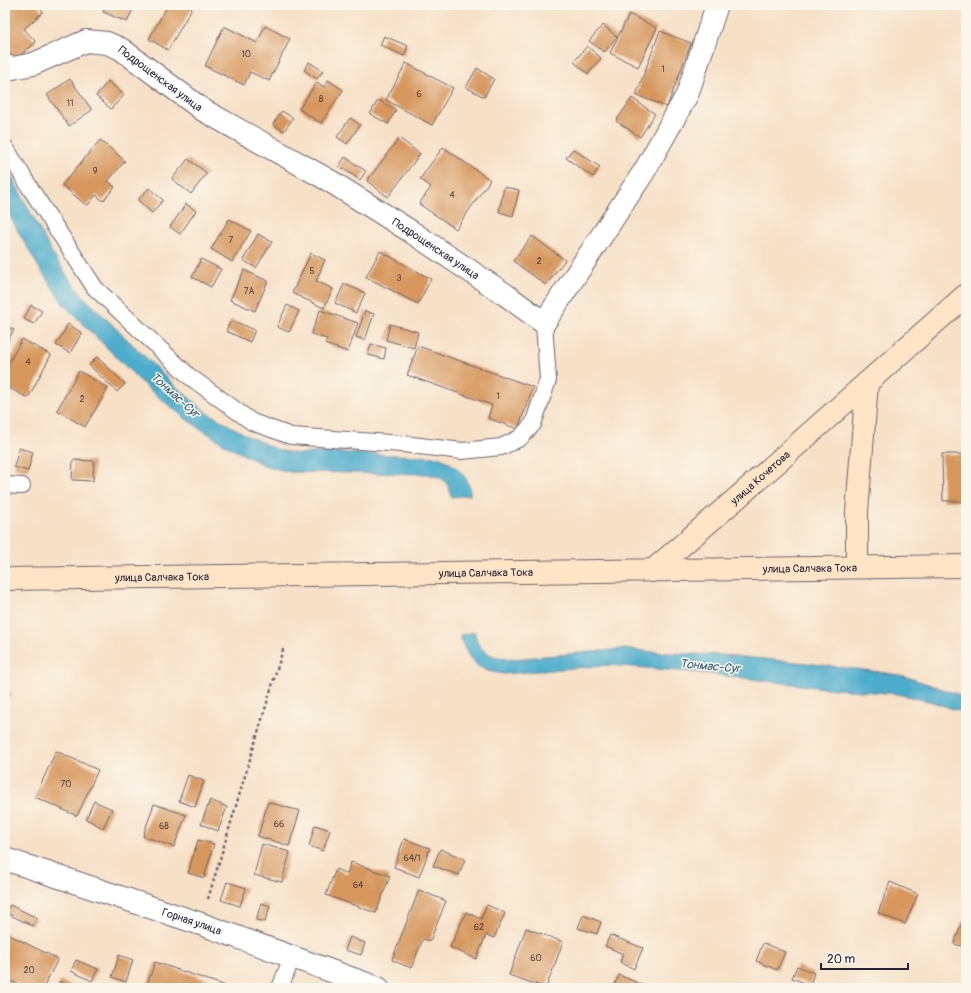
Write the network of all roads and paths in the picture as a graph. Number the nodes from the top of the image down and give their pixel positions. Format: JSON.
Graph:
{"nodes":[{"id":1,"x":717,"y":5,"type":"edge"},
{"id":2,"x":5,"y":66,"type":"edge"},
{"id":3,"x":5,"y":147,"type":"edge"},
{"id":4,"x":966,"y":295,"type":"edge"},
{"id":5,"x":544,"y":323,"type":"junction"},
{"id":6,"x":867,"y":383,"type":"junction"},
{"id":7,"x":5,"y":484,"type":"edge"},
{"id":8,"x":22,"y":486,"type":"dead end"},
{"id":9,"x":966,"y":566,"type":"edge"},
{"id":10,"x":857,"y":567,"type":"junction"},
{"id":11,"x":652,"y":571,"type":"junction"},
{"id":12,"x":5,"y":579,"type":"edge"},
{"id":13,"x":284,"y":646,"type":"dead end"},
{"id":14,"x":5,"y":859,"type":"edge"},
{"id":15,"x":200,"y":924,"type":"junction"},
{"id":16,"x":292,"y":957,"type":"junction"},
{"id":17,"x":280,"y":988,"type":"edge"},
{"id":18,"x":378,"y":988,"type":"edge"}],
"edges":[{"from":1,"to":5,"type":"street"},
{"from":2,"to":5,"type":"street","name":"Подрощенская улица"},
{"from":3,"to":5,"type":"lane"},
{"from":4,"to":6,"type":"main road","name":"улица Кочетова"},
{"from":6,"to":10,"type":"main road"},
{"from":6,"to":11,"type":"main road","name":"улица Кочетова"},
{"from":7,"to":8,"type":"lane"},
{"from":9,"to":10,"type":"main road","name":"улица Салчака Тока"},
{"from":10,"to":11,"type":"main road","name":"улица Салчака Тока"},
{"from":11,"to":12,"type":"main road","name":"улица Салчака Тока"},
{"from":13,"to":15,"type":"path"},
{"from":14,"to":15,"type":"street","name":"Горная улица"},
{"from":15,"to":16,"type":"street","name":"Горная улица"},
{"from":16,"to":17,"type":"lane"},
{"from":16,"to":18,"type":"street","name":"Горная улица"}]}
